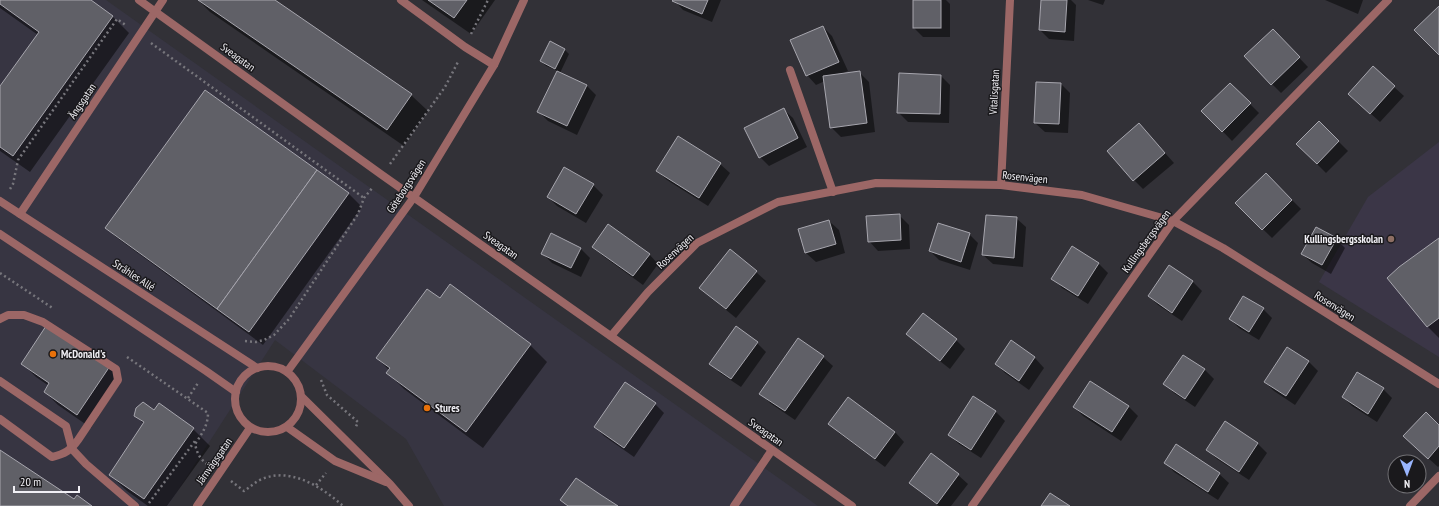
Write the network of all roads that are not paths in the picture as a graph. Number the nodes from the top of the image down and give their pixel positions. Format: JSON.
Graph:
{"nodes":[{"id":1,"x":139,"y":0,"type":"edge"},
{"id":2,"x":163,"y":0,"type":"edge"},
{"id":3,"x":401,"y":0,"type":"edge"},
{"id":4,"x":524,"y":0,"type":"edge"},
{"id":5,"x":1010,"y":0,"type":"edge"},
{"id":6,"x":1388,"y":0,"type":"edge"},
{"id":7,"x":155,"y":11,"type":"junction"},
{"id":8,"x":494,"y":65,"type":"junction"},
{"id":9,"x":790,"y":70,"type":"dead end"},
{"id":10,"x":1001,"y":185,"type":"junction"},
{"id":11,"x":833,"y":192,"type":"junction"},
{"id":12,"x":414,"y":197,"type":"junction"},
{"id":13,"x":0,"y":201,"type":"edge"},
{"id":14,"x":20,"y":214,"type":"junction"},
{"id":15,"x":1173,"y":221,"type":"junction"},
{"id":16,"x":0,"y":234,"type":"edge"},
{"id":17,"x":0,"y":319,"type":"edge"},
{"id":18,"x":611,"y":336,"type":"junction"},
{"id":19,"x":257,"y":368,"type":"junction"},
{"id":20,"x":287,"y":372,"type":"junction"},
{"id":21,"x":0,"y":381,"type":"edge"},
{"id":22,"x":1439,"y":384,"type":"edge"},
{"id":23,"x":236,"y":392,"type":"junction"},
{"id":24,"x":302,"y":397,"type":"junction"},
{"id":25,"x":0,"y":419,"type":"edge"},
{"id":26,"x":287,"y":427,"type":"junction"},
{"id":27,"x":250,"y":428,"type":"junction"},
{"id":28,"x":72,"y":449,"type":"junction"},
{"id":29,"x":772,"y":450,"type":"junction"},
{"id":30,"x":1439,"y":476,"type":"edge"},
{"id":31,"x":390,"y":484,"type":"junction"},
{"id":32,"x":135,"y":506,"type":"edge"},
{"id":33,"x":197,"y":506,"type":"edge"},
{"id":34,"x":409,"y":506,"type":"edge"},
{"id":35,"x":734,"y":506,"type":"edge"},
{"id":36,"x":852,"y":506,"type":"edge"},
{"id":37,"x":972,"y":506,"type":"edge"},
{"id":38,"x":1410,"y":506,"type":"edge"}],
"edges":[{"from":1,"to":7,"type":"street","name":"Sveagatan"},
{"from":2,"to":7,"type":"street","name":"Ängsgatan"},
{"from":3,"to":8,"type":"street"},
{"from":4,"to":8,"type":"street","name":"Göteborgsvägen"},
{"from":5,"to":10,"type":"street","name":"Vitalisgatan"},
{"from":6,"to":15,"type":"street","name":"Kullingsbergsvägen"},
{"from":7,"to":12,"type":"street","name":"Sveagatan"},
{"from":7,"to":14,"type":"street","name":"Ängsgatan"},
{"from":8,"to":12,"type":"street","name":"Göteborgsvägen"},
{"from":9,"to":11,"type":"street"},
{"from":10,"to":11,"type":"street","name":"Rosenvägen"},
{"from":10,"to":15,"type":"street","name":"Rosenvägen"},
{"from":11,"to":18,"type":"street","name":"Rosenvägen"},
{"from":12,"to":18,"type":"street","name":"Sveagatan"},
{"from":12,"to":20,"type":"street","name":"Göteborgsvägen"},
{"from":13,"to":14,"type":"street","name":"Stråhles Allé"},
{"from":14,"to":19,"type":"street","name":"Stråhles Allé"},
{"from":15,"to":22,"type":"street","name":"Rosenvägen"},
{"from":15,"to":37,"type":"street","name":"Kullingsbergsvägen"},
{"from":16,"to":23,"type":"street"},
{"from":17,"to":28,"type":"street"},
{"from":18,"to":29,"type":"street","name":"Sveagatan"},
{"from":19,"to":20,"type":"street"},
{"from":19,"to":23,"type":"street"},
{"from":20,"to":24,"type":"street"},
{"from":21,"to":28,"type":"street"},
{"from":23,"to":27,"type":"street"},
{"from":24,"to":26,"type":"street"},
{"from":24,"to":31,"type":"street"},
{"from":25,"to":28,"type":"street"},
{"from":26,"to":27,"type":"street"},
{"from":26,"to":31,"type":"street"},
{"from":27,"to":33,"type":"street","name":"Järnvägsgatan"},
{"from":28,"to":32,"type":"street"},
{"from":29,"to":35,"type":"street"},
{"from":29,"to":36,"type":"street","name":"Sveagatan"},
{"from":30,"to":38,"type":"street"},
{"from":31,"to":34,"type":"street"}]}
